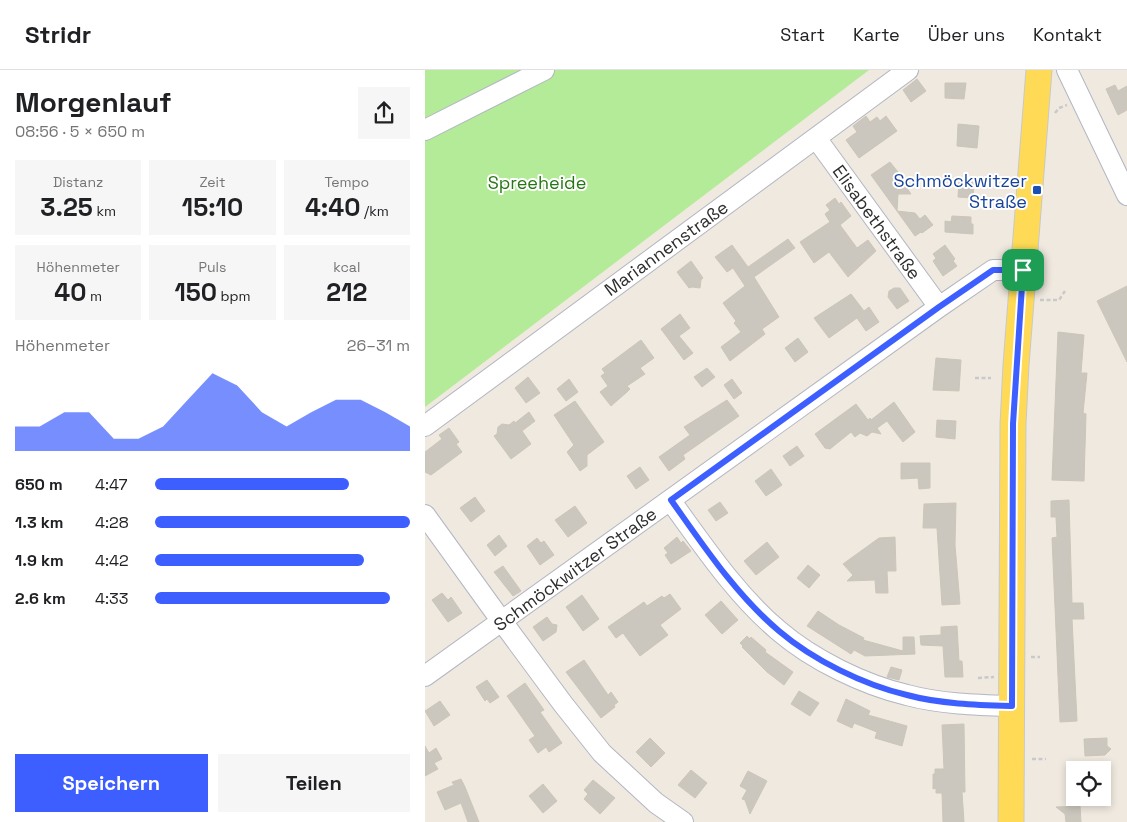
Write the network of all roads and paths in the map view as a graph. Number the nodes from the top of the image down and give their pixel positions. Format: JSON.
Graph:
{"nodes":[{"id":1,"x":544,"y":70,"type":"edge"},
{"id":2,"x":908,"y":70,"type":"edge"},
{"id":3,"x":1039,"y":70,"type":"edge"},
{"id":4,"x":1067,"y":70,"type":"edge"},
{"id":5,"x":425,"y":130,"type":"edge"},
{"id":6,"x":816,"y":138,"type":"junction"},
{"id":7,"x":1127,"y":195,"type":"edge"},
{"id":8,"x":1023,"y":270,"type":"junction"},
{"id":9,"x":1065,"y":291,"type":"dead end"},
{"id":10,"x":1039,"y":300,"type":"dead end"},
{"id":11,"x":939,"y":307,"type":"junction"},
{"id":12,"x":975,"y":378,"type":"dead end"},
{"id":13,"x":991,"y":378,"type":"dead end"},
{"id":14,"x":425,"y":426,"type":"edge"},
{"id":15,"x":671,"y":500,"type":"junction"},
{"id":16,"x":425,"y":514,"type":"edge"},
{"id":17,"x":506,"y":628,"type":"junction"},
{"id":18,"x":1029,"y":657,"type":"dead end"},
{"id":19,"x":1040,"y":657,"type":"dead end"},
{"id":20,"x":425,"y":676,"type":"edge"},
{"id":21,"x":997,"y":677,"type":"dead end"},
{"id":22,"x":978,"y":678,"type":"dead end"},
{"id":23,"x":1012,"y":706,"type":"junction"},
{"id":24,"x":1045,"y":759,"type":"dead end"},
{"id":25,"x":1032,"y":760,"type":"dead end"},
{"id":26,"x":683,"y":822,"type":"edge"},
{"id":27,"x":1011,"y":822,"type":"edge"}],
"edges":[{"from":1,"to":5,"type":"street"},
{"from":2,"to":6,"type":"street","name":"Mariannenstraße"},
{"from":3,"to":8,"type":"main road"},
{"from":4,"to":7,"type":"street"},
{"from":6,"to":11,"type":"street","name":"Elisabethstraße"},
{"from":6,"to":14,"type":"street","name":"Mariannenstraße"},
{"from":8,"to":11,"type":"street","name":"Schmöckwitzer Straße"},
{"from":8,"to":23,"type":"main road"},
{"from":9,"to":10,"type":"path"},
{"from":11,"to":15,"type":"street","name":"Schmöckwitzer Straße"},
{"from":12,"to":13,"type":"path"},
{"from":15,"to":17,"type":"street","name":"Schmöckwitzer Straße"},
{"from":15,"to":23,"type":"street"},
{"from":16,"to":17,"type":"street"},
{"from":17,"to":20,"type":"street","name":"Schmöckwitzer Straße"},
{"from":17,"to":26,"type":"street"},
{"from":18,"to":19,"type":"path"},
{"from":21,"to":22,"type":"path"},
{"from":23,"to":27,"type":"main road"},
{"from":24,"to":25,"type":"path"}]}
